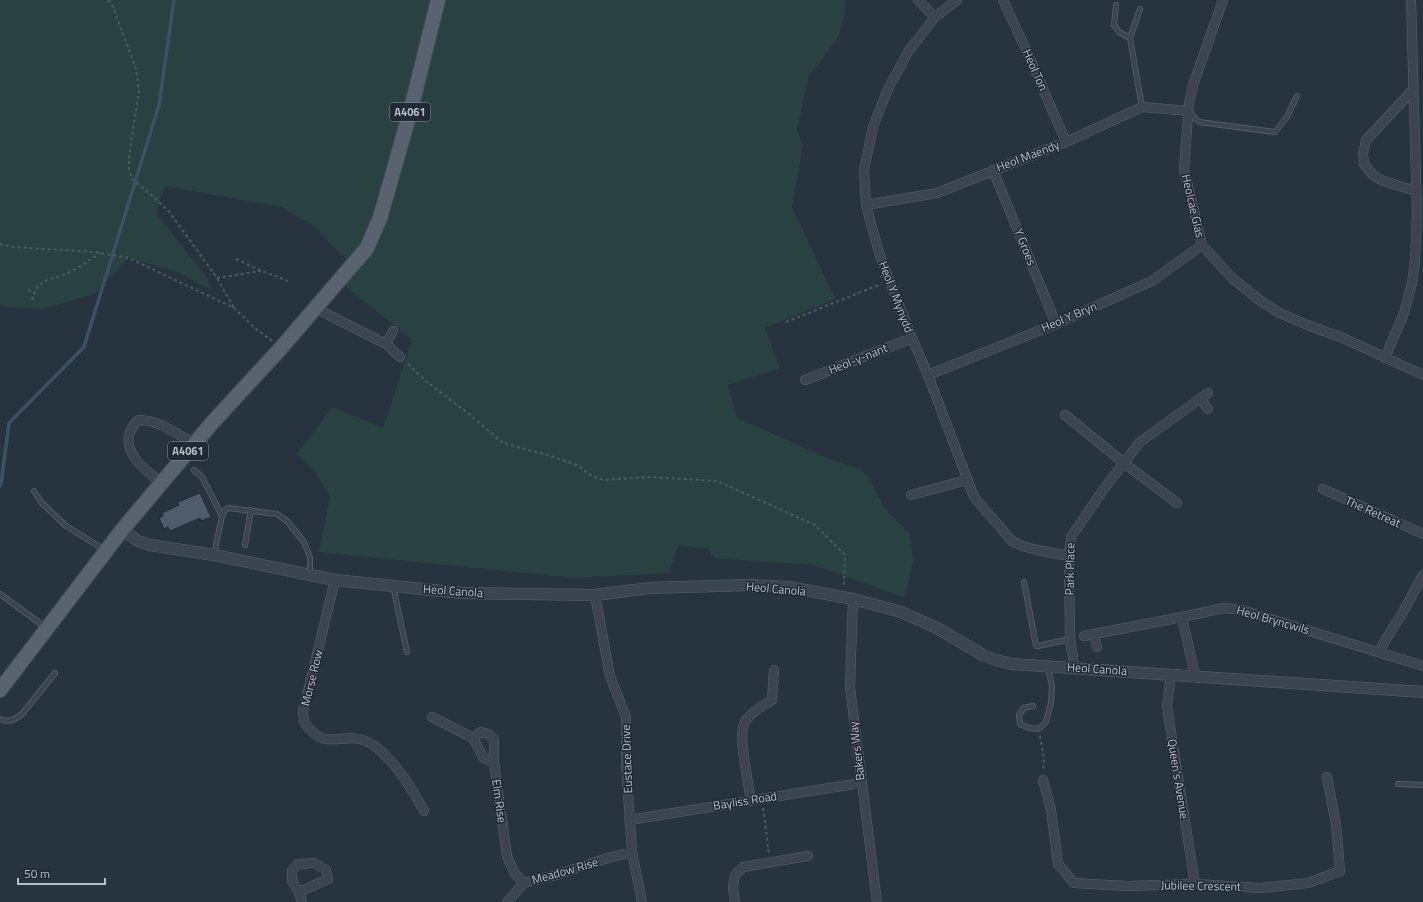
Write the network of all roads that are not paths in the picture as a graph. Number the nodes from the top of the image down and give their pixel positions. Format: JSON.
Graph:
{"nodes":[{"id":1,"x":438,"y":0,"type":"edge"},
{"id":2,"x":918,"y":0,"type":"edge"},
{"id":3,"x":957,"y":0,"type":"edge"},
{"id":4,"x":1003,"y":0,"type":"edge"},
{"id":5,"x":1223,"y":0,"type":"edge"},
{"id":6,"x":1411,"y":0,"type":"edge"},
{"id":7,"x":1116,"y":5,"type":"dead end"},
{"id":8,"x":1140,"y":9,"type":"dead end"},
{"id":9,"x":936,"y":16,"type":"junction"},
{"id":10,"x":1130,"y":38,"type":"junction"},
{"id":11,"x":1412,"y":90,"type":"junction"},
{"id":12,"x":1297,"y":96,"type":"dead end"},
{"id":13,"x":1142,"y":108,"type":"junction"},
{"id":14,"x":1188,"y":111,"type":"junction"},
{"id":15,"x":1066,"y":142,"type":"junction"},
{"id":16,"x":993,"y":170,"type":"junction"},
{"id":17,"x":1416,"y":191,"type":"junction"},
{"id":18,"x":866,"y":205,"type":"junction"},
{"id":19,"x":1202,"y":244,"type":"junction"},
{"id":20,"x":315,"y":308,"type":"junction"},
{"id":21,"x":1056,"y":324,"type":"junction"},
{"id":22,"x":392,"y":331,"type":"dead end"},
{"id":23,"x":912,"y":338,"type":"junction"},
{"id":24,"x":386,"y":344,"type":"junction"},
{"id":25,"x":400,"y":357,"type":"road end"},
{"id":26,"x":1386,"y":358,"type":"junction"},
{"id":27,"x":928,"y":375,"type":"junction"},
{"id":28,"x":1423,"y":375,"type":"edge"},
{"id":29,"x":805,"y":380,"type":"dead end"},
{"id":30,"x":1208,"y":409,"type":"dead end"},
{"id":31,"x":1065,"y":415,"type":"dead end"},
{"id":32,"x":194,"y":444,"type":"junction"},
{"id":33,"x":1124,"y":463,"type":"junction"},
{"id":34,"x":194,"y":470,"type":"dead end"},
{"id":35,"x":967,"y":480,"type":"junction"},
{"id":36,"x":161,"y":483,"type":"junction"},
{"id":37,"x":1323,"y":489,"type":"dead end"},
{"id":38,"x":34,"y":491,"type":"dead end"},
{"id":39,"x":911,"y":495,"type":"dead end"},
{"id":40,"x":1177,"y":503,"type":"dead end"},
{"id":41,"x":251,"y":510,"type":"junction"},
{"id":42,"x":222,"y":516,"type":"junction"},
{"id":43,"x":122,"y":530,"type":"junction"},
{"id":44,"x":1423,"y":534,"type":"edge"},
{"id":45,"x":245,"y":545,"type":"dead end"},
{"id":46,"x":106,"y":551,"type":"junction"},
{"id":47,"x":214,"y":555,"type":"junction"},
{"id":48,"x":1068,"y":556,"type":"junction"},
{"id":49,"x":310,"y":575,"type":"junction"},
{"id":50,"x":1423,"y":575,"type":"edge"},
{"id":51,"x":335,"y":580,"type":"junction"},
{"id":52,"x":1024,"y":582,"type":"dead end"},
{"id":53,"x":393,"y":586,"type":"junction"},
{"id":54,"x":0,"y":594,"type":"edge"},
{"id":55,"x":595,"y":594,"type":"junction"},
{"id":56,"x":848,"y":598,"type":"junction"},
{"id":57,"x":1182,"y":617,"type":"junction"},
{"id":58,"x":46,"y":628,"type":"junction"},
{"id":59,"x":1094,"y":634,"type":"junction"},
{"id":60,"x":1084,"y":636,"type":"dead end"},
{"id":61,"x":1070,"y":639,"type":"junction"},
{"id":62,"x":1097,"y":647,"type":"dead end"},
{"id":63,"x":407,"y":652,"type":"dead end"},
{"id":64,"x":1379,"y":652,"type":"junction"},
{"id":65,"x":1048,"y":666,"type":"junction"},
{"id":66,"x":1423,"y":666,"type":"edge"},
{"id":67,"x":1073,"y":668,"type":"junction"},
{"id":68,"x":774,"y":670,"type":"dead end"},
{"id":69,"x":55,"y":672,"type":"dead end"},
{"id":70,"x":1171,"y":674,"type":"junction"},
{"id":71,"x":1195,"y":676,"type":"junction"},
{"id":72,"x":0,"y":690,"type":"edge"},
{"id":73,"x":1423,"y":692,"type":"edge"},
{"id":74,"x":1033,"y":706,"type":"dead end"},
{"id":75,"x":432,"y":717,"type":"dead end"},
{"id":76,"x":0,"y":718,"type":"edge"},
{"id":77,"x":473,"y":738,"type":"junction"},
{"id":78,"x":494,"y":763,"type":"junction"},
{"id":79,"x":1327,"y":777,"type":"dead end"},
{"id":80,"x":1043,"y":780,"type":"road end"},
{"id":81,"x":861,"y":783,"type":"junction"},
{"id":82,"x":1398,"y":784,"type":"dead end"},
{"id":83,"x":1423,"y":785,"type":"edge"},
{"id":84,"x":751,"y":800,"type":"junction"},
{"id":85,"x":424,"y":811,"type":"dead end"},
{"id":86,"x":629,"y":820,"type":"junction"},
{"id":87,"x":632,"y":852,"type":"junction"},
{"id":88,"x":808,"y":856,"type":"dead end"},
{"id":89,"x":524,"y":882,"type":"junction"},
{"id":90,"x":1195,"y":884,"type":"junction"},
{"id":91,"x":299,"y":892,"type":"dead end"},
{"id":92,"x":302,"y":902,"type":"edge"},
{"id":93,"x":507,"y":902,"type":"edge"},
{"id":94,"x":642,"y":902,"type":"edge"},
{"id":95,"x":735,"y":902,"type":"edge"},
{"id":96,"x":877,"y":902,"type":"edge"}],
"edges":[{"from":1,"to":20,"type":"main road","number":"A4061"},
{"from":2,"to":9,"type":"street"},
{"from":3,"to":9,"type":"street","name":"Heol Y Mynydd"},
{"from":4,"to":15,"type":"street","name":"Heol Ton"},
{"from":5,"to":14,"type":"street","name":"Heolcae Glas"},
{"from":6,"to":11,"type":"street"},
{"from":7,"to":10,"type":"lane"},
{"from":8,"to":10,"type":"lane"},
{"from":9,"to":18,"type":"street","name":"Heol Y Mynydd"},
{"from":10,"to":13,"type":"lane"},
{"from":11,"to":17,"type":"street"},
{"from":11,"to":17,"type":"street"},
{"from":12,"to":14,"type":"lane"},
{"from":13,"to":14,"type":"street","name":"Heol Maendy"},
{"from":13,"to":15,"type":"street","name":"Heol Maendy"},
{"from":14,"to":19,"type":"street","name":"Heolcae Glas"},
{"from":15,"to":16,"type":"street","name":"Heol Maendy"},
{"from":16,"to":18,"type":"street","name":"Heol Maendy"},
{"from":16,"to":21,"type":"street","name":"Y Groes"},
{"from":17,"to":26,"type":"street"},
{"from":18,"to":23,"type":"street","name":"Heol Y Mynydd"},
{"from":19,"to":21,"type":"street","name":"Heol Y Bryn"},
{"from":19,"to":26,"type":"street","name":"Heolcae Glas"},
{"from":20,"to":24,"type":"street"},
{"from":20,"to":32,"type":"main road","number":"A4061"},
{"from":21,"to":27,"type":"street","name":"Heol Y Bryn"},
{"from":22,"to":24,"type":"street"},
{"from":23,"to":27,"type":"street","name":"Heol Y Mynydd"},
{"from":23,"to":29,"type":"street","name":"Heol-y-nant"},
{"from":24,"to":25,"type":"street"},
{"from":26,"to":28,"type":"street","name":"Heolcae Glas"},
{"from":27,"to":35,"type":"street","name":"Heol Y Mynydd"},
{"from":30,"to":33,"type":"street","name":"Park Place"},
{"from":31,"to":33,"type":"street"},
{"from":32,"to":36,"type":"main road","number":"A4061"},
{"from":32,"to":36,"type":"street"},
{"from":33,"to":40,"type":"street"},
{"from":33,"to":48,"type":"street","name":"Park Place"},
{"from":34,"to":42,"type":"lane"},
{"from":35,"to":39,"type":"street"},
{"from":35,"to":48,"type":"street","name":"Heol Y Mynydd"},
{"from":36,"to":43,"type":"main road","number":"A4061"},
{"from":37,"to":44,"type":"street","name":"The Retreat"},
{"from":38,"to":46,"type":"lane"},
{"from":41,"to":42,"type":"lane"},
{"from":41,"to":45,"type":"lane"},
{"from":41,"to":49,"type":"lane"},
{"from":42,"to":47,"type":"lane"},
{"from":43,"to":46,"type":"main road","number":"A4061"},
{"from":43,"to":47,"type":"street","name":"Heol Canola"},
{"from":46,"to":58,"type":"main road","number":"A4061"},
{"from":47,"to":49,"type":"street","name":"Heol Canola"},
{"from":48,"to":61,"type":"street","name":"Park Place"},
{"from":49,"to":51,"type":"street","name":"Heol Canola"},
{"from":50,"to":64,"type":"street"},
{"from":51,"to":53,"type":"street","name":"Heol Canola"},
{"from":51,"to":85,"type":"street","name":"Morse Row"},
{"from":52,"to":61,"type":"lane"},
{"from":53,"to":55,"type":"street","name":"Heol Canola"},
{"from":53,"to":63,"type":"lane"},
{"from":54,"to":58,"type":"lane"},
{"from":55,"to":56,"type":"street","name":"Heol Canola"},
{"from":55,"to":86,"type":"street","name":"Eustace Drive"},
{"from":56,"to":65,"type":"street","name":"Heol Canola"},
{"from":56,"to":81,"type":"street","name":"Bakers Way"},
{"from":57,"to":59,"type":"street","name":"Heol Bryncwils"},
{"from":57,"to":64,"type":"street","name":"Heol Bryncwils"},
{"from":57,"to":71,"type":"street"},
{"from":58,"to":72,"type":"main road","number":"A4061"},
{"from":59,"to":60,"type":"street","name":"Heol Bryncwils"},
{"from":59,"to":62,"type":"street"},
{"from":61,"to":67,"type":"street","name":"Park Place"},
{"from":64,"to":66,"type":"street","name":"Heol Bryncwils"},
{"from":65,"to":67,"type":"street","name":"Heol Canola"},
{"from":65,"to":74,"type":"lane"},
{"from":67,"to":70,"type":"street","name":"Heol Canola"},
{"from":68,"to":84,"type":"street"},
{"from":69,"to":76,"type":"lane"},
{"from":70,"to":71,"type":"street","name":"Heol Canola"},
{"from":70,"to":90,"type":"street","name":"Queen's Avenue"},
{"from":71,"to":73,"type":"street","name":"Heol Canola"},
{"from":75,"to":77,"type":"street"},
{"from":77,"to":78,"type":"street"},
{"from":77,"to":78,"type":"street","name":"Elm Rise"},
{"from":78,"to":89,"type":"street","name":"Elm Rise"},
{"from":79,"to":90,"type":"street","name":"Jubilee Crescent"},
{"from":80,"to":90,"type":"street","name":"Jubilee Crescent"},
{"from":81,"to":84,"type":"street","name":"Bayliss Road"},
{"from":81,"to":96,"type":"street","name":"Bakers Way"},
{"from":82,"to":83,"type":"lane"},
{"from":84,"to":86,"type":"street","name":"Bayliss Road"},
{"from":86,"to":87,"type":"street","name":"Eustace Drive"},
{"from":87,"to":89,"type":"street","name":"Meadow Rise"},
{"from":87,"to":94,"type":"street","name":"Eustace Drive"},
{"from":88,"to":95,"type":"street"},
{"from":89,"to":93,"type":"street","name":"Meadow Rise"},
{"from":91,"to":92,"type":"street"}]}
